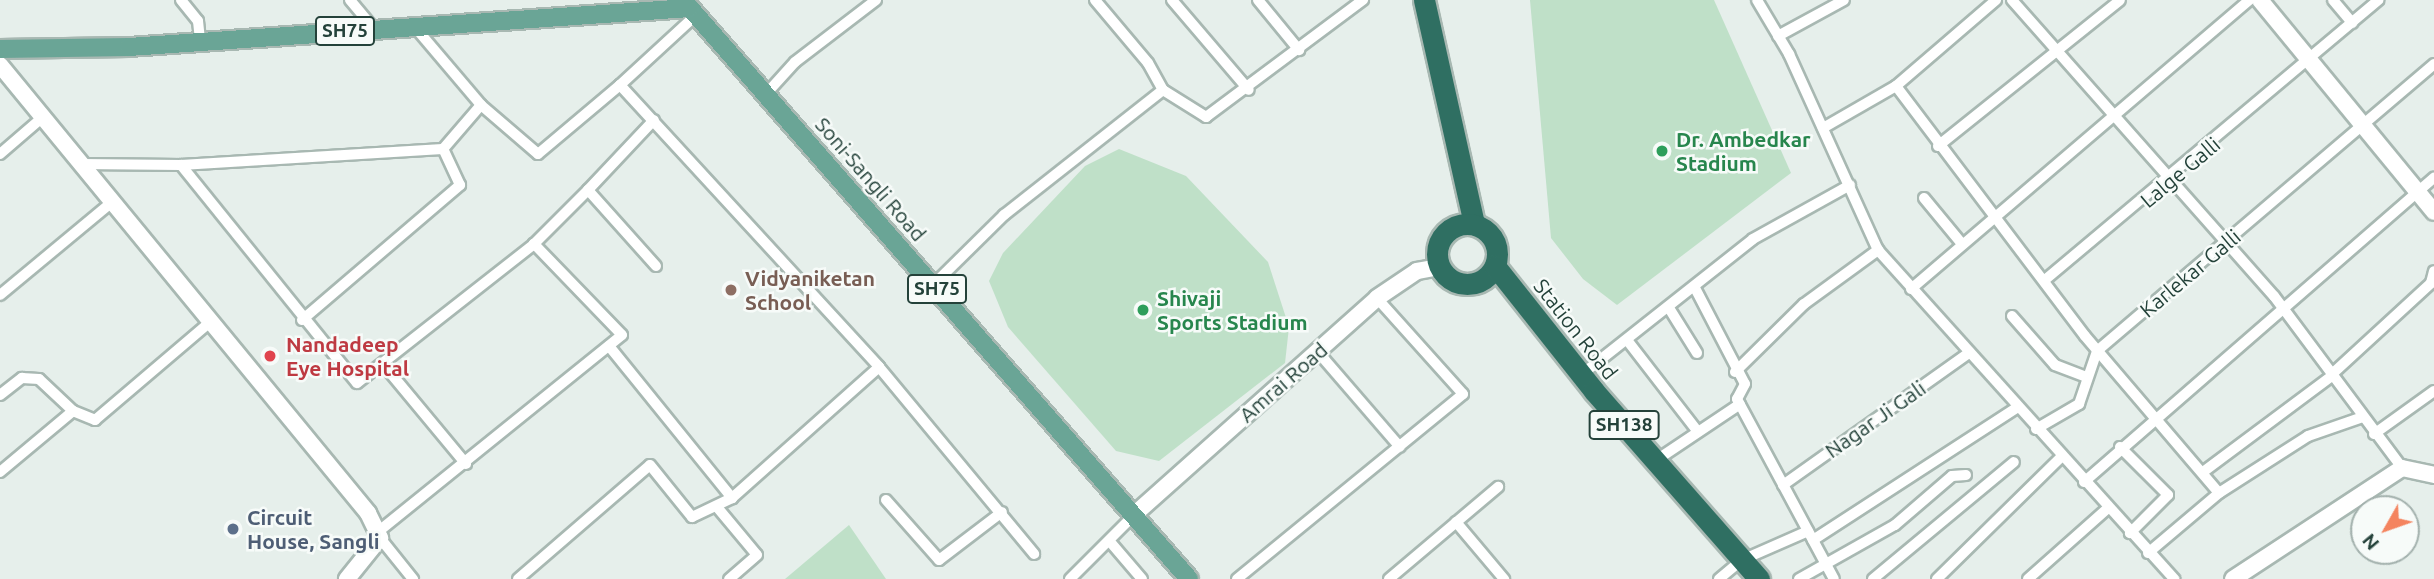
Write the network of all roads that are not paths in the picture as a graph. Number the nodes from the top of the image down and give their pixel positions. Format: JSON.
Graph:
{"nodes":[{"id":1,"x":181,"y":0,"type":"edge"},
{"id":2,"x":351,"y":0,"type":"edge"},
{"id":3,"x":876,"y":0,"type":"edge"},
{"id":4,"x":1095,"y":0,"type":"edge"},
{"id":5,"x":1172,"y":0,"type":"edge"},
{"id":6,"x":1258,"y":0,"type":"edge"},
{"id":7,"x":1340,"y":0,"type":"edge"},
{"id":8,"x":1363,"y":0,"type":"edge"},
{"id":9,"x":1424,"y":0,"type":"edge"},
{"id":10,"x":1757,"y":0,"type":"edge"},
{"id":11,"x":1844,"y":0,"type":"edge"},
{"id":12,"x":1996,"y":0,"type":"edge"},
{"id":13,"x":2012,"y":0,"type":"edge"},
{"id":14,"x":2120,"y":0,"type":"edge"},
{"id":15,"x":2249,"y":0,"type":"edge"},
{"id":16,"x":2260,"y":0,"type":"edge"},
{"id":17,"x":2333,"y":0,"type":"edge"},
{"id":18,"x":2379,"y":0,"type":"edge"},
{"id":19,"x":1831,"y":3,"type":"edge"},
{"id":20,"x":693,"y":6,"type":"edge"},
{"id":21,"x":1349,"y":10,"type":"junction"},
{"id":22,"x":2352,"y":23,"type":"junction"},
{"id":23,"x":414,"y":26,"type":"junction"},
{"id":24,"x":374,"y":29,"type":"junction"},
{"id":25,"x":1778,"y":36,"type":"junction"},
{"id":26,"x":200,"y":41,"type":"junction"},
{"id":27,"x":0,"y":49,"type":"edge"},
{"id":28,"x":1299,"y":50,"type":"junction"},
{"id":29,"x":2058,"y":51,"type":"junction"},
{"id":30,"x":2309,"y":60,"type":"junction"},
{"id":31,"x":2434,"y":64,"type":"edge"},
{"id":32,"x":0,"y":65,"type":"edge"},
{"id":33,"x":620,"y":85,"type":"junction"},
{"id":34,"x":1896,"y":86,"type":"junction"},
{"id":35,"x":1163,"y":90,"type":"junction"},
{"id":36,"x":1249,"y":90,"type":"junction"},
{"id":37,"x":766,"y":94,"type":"junction"},
{"id":38,"x":481,"y":105,"type":"junction"},
{"id":39,"x":2114,"y":114,"type":"junction"},
{"id":40,"x":43,"y":117,"type":"junction"},
{"id":41,"x":654,"y":120,"type":"junction"},
{"id":42,"x":2362,"y":124,"type":"junction"},
{"id":43,"x":1823,"y":128,"type":"junction"},
{"id":44,"x":1938,"y":146,"type":"junction"},
{"id":45,"x":443,"y":149,"type":"junction"},
{"id":46,"x":0,"y":154,"type":"edge"},
{"id":47,"x":80,"y":164,"type":"junction"},
{"id":48,"x":181,"y":165,"type":"junction"},
{"id":49,"x":2434,"y":178,"type":"edge"},
{"id":50,"x":2172,"y":180,"type":"junction"},
{"id":51,"x":1850,"y":185,"type":"junction"},
{"id":52,"x":589,"y":190,"type":"junction"},
{"id":53,"x":2417,"y":192,"type":"junction"},
{"id":54,"x":1924,"y":198,"type":"dead end"},
{"id":55,"x":111,"y":203,"type":"junction"},
{"id":56,"x":2434,"y":212,"type":"edge"},
{"id":57,"x":1996,"y":214,"type":"junction"},
{"id":58,"x":1474,"y":224,"type":"junction"},
{"id":59,"x":2227,"y":243,"type":"junction"},
{"id":60,"x":534,"y":244,"type":"junction"},
{"id":61,"x":1962,"y":244,"type":"junction"},
{"id":62,"x":1878,"y":250,"type":"junction"},
{"id":63,"x":656,"y":266,"type":"dead end"},
{"id":64,"x":1495,"y":266,"type":"junction"},
{"id":65,"x":1439,"y":267,"type":"junction"},
{"id":66,"x":2434,"y":271,"type":"edge"},
{"id":67,"x":2046,"y":279,"type":"junction"},
{"id":68,"x":933,"y":285,"type":"junction"},
{"id":69,"x":1695,"y":288,"type":"junction"},
{"id":70,"x":1911,"y":289,"type":"junction"},
{"id":71,"x":0,"y":295,"type":"edge"},
{"id":72,"x":1377,"y":298,"type":"junction"},
{"id":73,"x":2282,"y":307,"type":"junction"},
{"id":74,"x":1668,"y":309,"type":"junction"},
{"id":75,"x":2012,"y":316,"type":"dead end"},
{"id":76,"x":302,"y":320,"type":"junction"},
{"id":77,"x":209,"y":323,"type":"junction"},
{"id":78,"x":1627,"y":340,"type":"junction"},
{"id":79,"x":609,"y":346,"type":"junction"},
{"id":80,"x":2097,"y":351,"type":"junction"},
{"id":81,"x":1318,"y":352,"type":"junction"},
{"id":82,"x":1697,"y":353,"type":"dead end"},
{"id":83,"x":1967,"y":354,"type":"junction"},
{"id":84,"x":383,"y":365,"type":"junction"},
{"id":85,"x":879,"y":367,"type":"junction"},
{"id":86,"x":1735,"y":372,"type":"junction"},
{"id":87,"x":1581,"y":375,"type":"junction"},
{"id":88,"x":2332,"y":376,"type":"junction"},
{"id":89,"x":2087,"y":377,"type":"junction"},
{"id":90,"x":2434,"y":391,"type":"edge"},
{"id":91,"x":0,"y":396,"type":"edge"},
{"id":92,"x":1740,"y":404,"type":"junction"},
{"id":93,"x":2016,"y":408,"type":"junction"},
{"id":94,"x":72,"y":411,"type":"junction"},
{"id":95,"x":2155,"y":415,"type":"junction"},
{"id":96,"x":2362,"y":418,"type":"junction"},
{"id":97,"x":2036,"y":429,"type":"junction"},
{"id":98,"x":1698,"y":432,"type":"junction"},
{"id":99,"x":2374,"y":434,"type":"junction"},
{"id":100,"x":1400,"y":447,"type":"junction"},
{"id":101,"x":2120,"y":447,"type":"junction"},
{"id":102,"x":2061,"y":457,"type":"junction"},
{"id":103,"x":1655,"y":461,"type":"junction"},
{"id":104,"x":2014,"y":462,"type":"dead end"},
{"id":105,"x":466,"y":464,"type":"junction"},
{"id":106,"x":2402,"y":468,"type":"junction"},
{"id":107,"x":0,"y":472,"type":"edge"},
{"id":108,"x":2203,"y":472,"type":"junction"},
{"id":109,"x":1966,"y":475,"type":"dead end"},
{"id":110,"x":2434,"y":475,"type":"edge"},
{"id":111,"x":2084,"y":482,"type":"junction"},
{"id":112,"x":1783,"y":485,"type":"junction"},
{"id":113,"x":1498,"y":487,"type":"dead end"},
{"id":114,"x":2219,"y":494,"type":"junction"},
{"id":115,"x":732,"y":498,"type":"junction"},
{"id":116,"x":886,"y":500,"type":"dead end"},
{"id":117,"x":717,"y":507,"type":"junction"},
{"id":118,"x":2108,"y":509,"type":"junction"},
{"id":119,"x":1002,"y":512,"type":"junction"},
{"id":120,"x":1136,"y":513,"type":"junction"},
{"id":121,"x":1456,"y":522,"type":"junction"},
{"id":122,"x":2130,"y":533,"type":"junction"},
{"id":123,"x":380,"y":535,"type":"junction"},
{"id":124,"x":1811,"y":536,"type":"junction"},
{"id":125,"x":1112,"y":544,"type":"junction"},
{"id":126,"x":2148,"y":553,"type":"junction"},
{"id":127,"x":1034,"y":554,"type":"dead end"},
{"id":128,"x":1742,"y":560,"type":"junction"},
{"id":129,"x":1826,"y":564,"type":"junction"},
{"id":130,"x":1400,"y":569,"type":"junction"},
{"id":131,"x":347,"y":579,"type":"edge"},
{"id":132,"x":413,"y":579,"type":"edge"},
{"id":133,"x":518,"y":579,"type":"edge"},
{"id":134,"x":729,"y":579,"type":"edge"},
{"id":135,"x":1070,"y":579,"type":"edge"},
{"id":136,"x":1142,"y":579,"type":"edge"},
{"id":137,"x":1189,"y":579,"type":"edge"},
{"id":138,"x":1237,"y":579,"type":"edge"},
{"id":139,"x":1389,"y":579,"type":"edge"},
{"id":140,"x":1409,"y":579,"type":"edge"},
{"id":141,"x":1504,"y":579,"type":"edge"},
{"id":142,"x":1719,"y":579,"type":"edge"},
{"id":143,"x":1759,"y":579,"type":"edge"},
{"id":144,"x":1799,"y":579,"type":"edge"},
{"id":145,"x":1834,"y":579,"type":"edge"},
{"id":146,"x":1873,"y":579,"type":"edge"},
{"id":147,"x":1937,"y":579,"type":"edge"},
{"id":148,"x":2028,"y":579,"type":"edge"},
{"id":149,"x":2174,"y":579,"type":"edge"},
{"id":150,"x":2233,"y":579,"type":"edge"}],
"edges":[{"from":1,"to":26,"type":"street"},
{"from":2,"to":24,"type":"street"},
{"from":3,"to":37,"type":"street"},
{"from":4,"to":35,"type":"street"},
{"from":5,"to":36,"type":"street"},
{"from":6,"to":28,"type":"street"},
{"from":7,"to":21,"type":"street"},
{"from":8,"to":21,"type":"street"},
{"from":9,"to":58,"type":"highway"},
{"from":10,"to":25,"type":"street"},
{"from":11,"to":19,"type":"street"},
{"from":12,"to":34,"type":"street"},
{"from":13,"to":29,"type":"street"},
{"from":14,"to":29,"type":"street"},
{"from":15,"to":39,"type":"street"},
{"from":16,"to":30,"type":"street"},
{"from":17,"to":22,"type":"street"},
{"from":18,"to":22,"type":"street","name":"Lalge Galli"},
{"from":19,"to":25,"type":"street"},
{"from":20,"to":23,"type":"main road","number":"SH75"},
{"from":20,"to":33,"type":"street"},
{"from":20,"to":37,"type":"main road","name":"Soni-Sangli Road","number":"SH75"},
{"from":21,"to":28,"type":"street"},
{"from":22,"to":30,"type":"street","name":"Lalge Galli"},
{"from":23,"to":24,"type":"main road","number":"SH75"},
{"from":23,"to":38,"type":"street"},
{"from":24,"to":26,"type":"main road","number":"SH75"},
{"from":25,"to":43,"type":"street"},
{"from":26,"to":27,"type":"main road","number":"SH75"},
{"from":28,"to":36,"type":"street"},
{"from":29,"to":39,"type":"street"},
{"from":29,"to":44,"type":"street"},
{"from":30,"to":42,"type":"street"},
{"from":30,"to":50,"type":"street","name":"Lalge Galli"},
{"from":31,"to":42,"type":"street","name":"Karlekar Galli"},
{"from":32,"to":40,"type":"street"},
{"from":33,"to":38,"type":"street"},
{"from":33,"to":41,"type":"street"},
{"from":34,"to":43,"type":"street"},
{"from":34,"to":44,"type":"street"},
{"from":35,"to":36,"type":"street"},
{"from":35,"to":68,"type":"street"},
{"from":37,"to":68,"type":"main road","name":"Soni-Sangli Road","number":"SH75"},
{"from":38,"to":45,"type":"street"},
{"from":39,"to":50,"type":"street"},
{"from":39,"to":57,"type":"street"},
{"from":40,"to":46,"type":"street"},
{"from":40,"to":47,"type":"street"},
{"from":41,"to":52,"type":"street"},
{"from":41,"to":85,"type":"street"},
{"from":42,"to":53,"type":"street"},
{"from":42,"to":59,"type":"street","name":"Karlekar Galli"},
{"from":43,"to":51,"type":"street"},
{"from":44,"to":57,"type":"street"},
{"from":45,"to":48,"type":"street"},
{"from":45,"to":76,"type":"street"},
{"from":47,"to":48,"type":"street"},
{"from":47,"to":55,"type":"street"},
{"from":48,"to":76,"type":"street"},
{"from":49,"to":53,"type":"street"},
{"from":50,"to":59,"type":"street"},
{"from":50,"to":67,"type":"street","name":"Lalge Galli"},
{"from":51,"to":62,"type":"street"},
{"from":51,"to":69,"type":"street"},
{"from":52,"to":60,"type":"street"},
{"from":52,"to":63,"type":"street"},
{"from":53,"to":56,"type":"street"},
{"from":53,"to":73,"type":"street"},
{"from":54,"to":61,"type":"street"},
{"from":55,"to":71,"type":"street"},
{"from":55,"to":77,"type":"street"},
{"from":57,"to":61,"type":"street"},
{"from":57,"to":67,"type":"street"},
{"from":58,"to":64,"type":"highway"},
{"from":58,"to":65,"type":"highway"},
{"from":59,"to":73,"type":"street"},
{"from":59,"to":80,"type":"street","name":"Karlekar Galli"},
{"from":60,"to":79,"type":"street"},
{"from":60,"to":84,"type":"street"},
{"from":61,"to":70,"type":"street"},
{"from":62,"to":70,"type":"street"},
{"from":62,"to":86,"type":"street"},
{"from":64,"to":65,"type":"highway"},
{"from":64,"to":87,"type":"highway","name":"Station Road","number":"SH138"},
{"from":65,"to":72,"type":"street","name":"Amrai Road"},
{"from":66,"to":88,"type":"street"},
{"from":67,"to":80,"type":"street"},
{"from":68,"to":120,"type":"main road","name":"Soni-Sangli Road","number":"SH75"},
{"from":69,"to":74,"type":"street"},
{"from":69,"to":86,"type":"street"},
{"from":70,"to":83,"type":"street"},
{"from":72,"to":81,"type":"street","name":"Amrai Road"},
{"from":72,"to":100,"type":"street"},
{"from":73,"to":88,"type":"street"},
{"from":73,"to":95,"type":"street"},
{"from":74,"to":78,"type":"street"},
{"from":74,"to":82,"type":"street"},
{"from":75,"to":89,"type":"street"},
{"from":76,"to":84,"type":"street"},
{"from":77,"to":94,"type":"street"},
{"from":77,"to":123,"type":"street"},
{"from":78,"to":87,"type":"street"},
{"from":78,"to":98,"type":"street"},
{"from":79,"to":105,"type":"street"},
{"from":79,"to":115,"type":"street"},
{"from":80,"to":89,"type":"street","name":"Karlekar Galli"},
{"from":80,"to":95,"type":"street"},
{"from":81,"to":100,"type":"street"},
{"from":81,"to":120,"type":"street","name":"Amrai Road"},
{"from":83,"to":93,"type":"street"},
{"from":83,"to":112,"type":"street","name":"Nagar Ji Gali"},
{"from":84,"to":105,"type":"street"},
{"from":85,"to":115,"type":"street"},
{"from":85,"to":119,"type":"street"},
{"from":86,"to":92,"type":"street"},
{"from":87,"to":103,"type":"highway","name":"Station Road","number":"SH138"},
{"from":88,"to":96,"type":"street"},
{"from":88,"to":108,"type":"street"},
{"from":89,"to":97,"type":"street","name":"Karlekar Galli"},
{"from":90,"to":99,"type":"street"},
{"from":91,"to":94,"type":"street"},
{"from":92,"to":98,"type":"street"},
{"from":92,"to":112,"type":"street"},
{"from":93,"to":97,"type":"street"},
{"from":93,"to":124,"type":"street"},
{"from":94,"to":107,"type":"street"},
{"from":95,"to":101,"type":"street"},
{"from":95,"to":108,"type":"street"},
{"from":96,"to":99,"type":"street"},
{"from":96,"to":114,"type":"street"},
{"from":97,"to":102,"type":"street"},
{"from":98,"to":103,"type":"street"},
{"from":99,"to":106,"type":"street"},
{"from":100,"to":138,"type":"street"},
{"from":101,"to":111,"type":"street"},
{"from":101,"to":122,"type":"street"},
{"from":102,"to":111,"type":"street"},
{"from":102,"to":147,"type":"street"},
{"from":103,"to":128,"type":"highway","name":"Station Road","number":"SH138"},
{"from":104,"to":146,"type":"street"},
{"from":105,"to":123,"type":"street"},
{"from":106,"to":110,"type":"street"},
{"from":106,"to":150,"type":"street"},
{"from":108,"to":114,"type":"street"},
{"from":109,"to":129,"type":"street"},
{"from":111,"to":118,"type":"street"},
{"from":112,"to":124,"type":"street"},
{"from":113,"to":121,"type":"street"},
{"from":114,"to":126,"type":"street"},
{"from":115,"to":117,"type":"street"},
{"from":116,"to":119,"type":"street"},
{"from":117,"to":133,"type":"street"},
{"from":117,"to":134,"type":"street"},
{"from":118,"to":122,"type":"street"},
{"from":118,"to":148,"type":"street"},
{"from":119,"to":127,"type":"street"},
{"from":120,"to":125,"type":"street"},
{"from":120,"to":137,"type":"main road","name":"Soni-Sangli Road","number":"SH75"},
{"from":121,"to":130,"type":"street"},
{"from":121,"to":141,"type":"street"},
{"from":122,"to":126,"type":"street"},
{"from":123,"to":131,"type":"street"},
{"from":123,"to":132,"type":"street"},
{"from":124,"to":128,"type":"street"},
{"from":124,"to":129,"type":"street"},
{"from":125,"to":135,"type":"street"},
{"from":125,"to":136,"type":"street"},
{"from":126,"to":149,"type":"street"},
{"from":128,"to":142,"type":"street"},
{"from":128,"to":143,"type":"highway","name":"Station Road","number":"SH138"},
{"from":129,"to":144,"type":"street"},
{"from":129,"to":145,"type":"street"},
{"from":130,"to":139,"type":"street"},
{"from":130,"to":140,"type":"street"}]}
